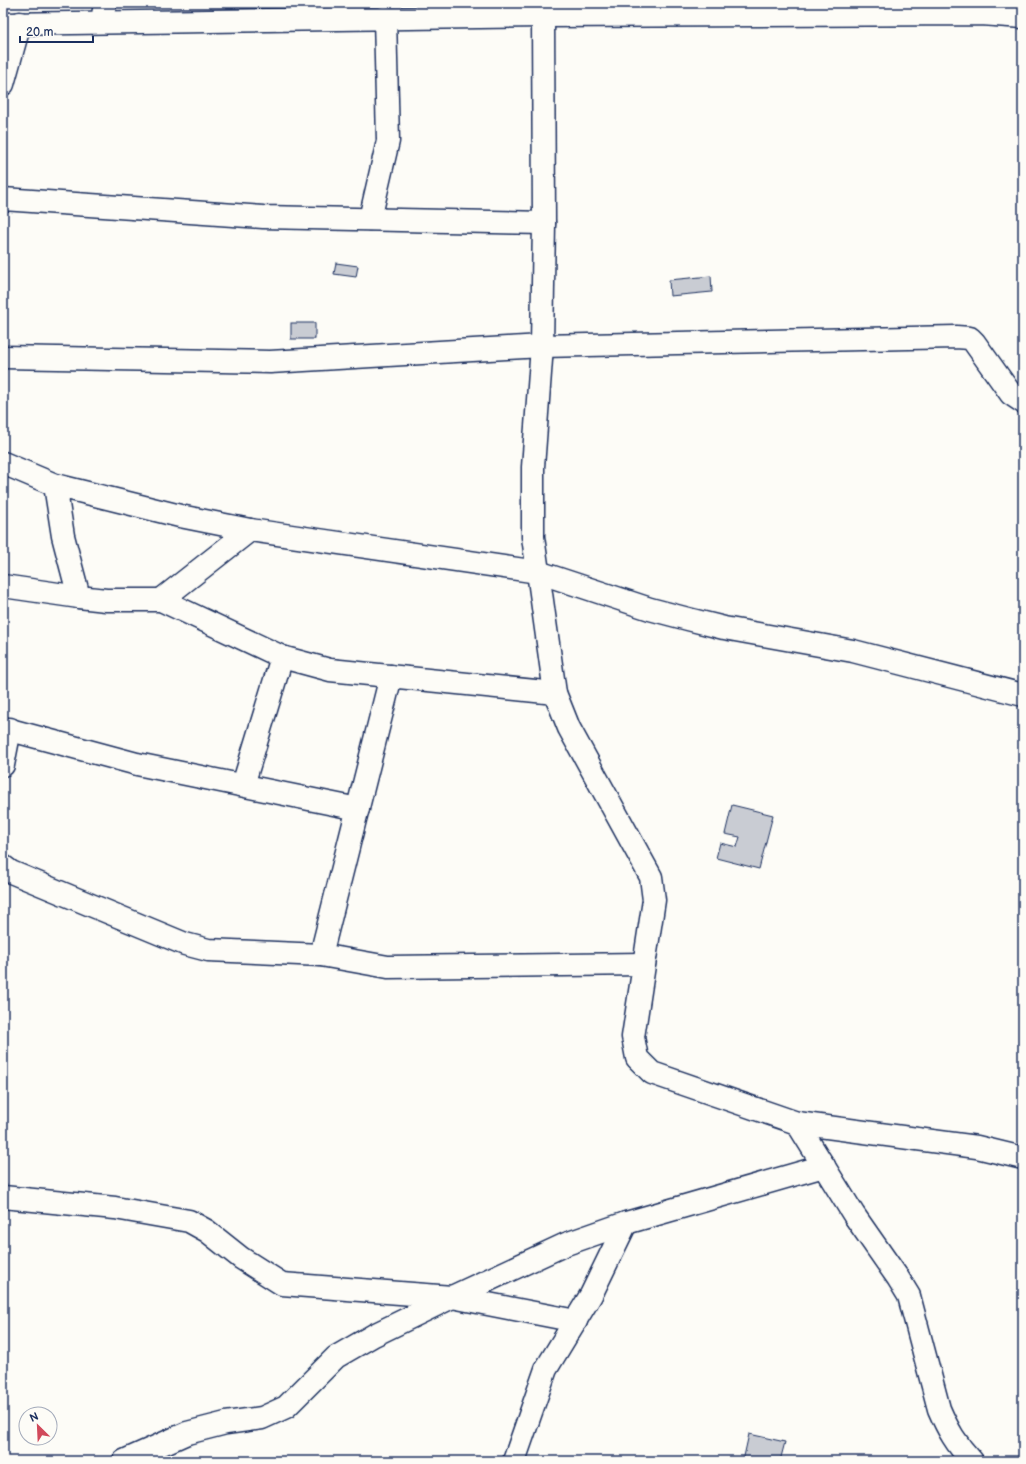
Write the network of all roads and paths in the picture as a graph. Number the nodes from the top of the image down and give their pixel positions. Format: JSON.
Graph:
{"nodes":[{"id":1,"x":512,"y":3,"type":"edge"},
{"id":2,"x":103,"y":12,"type":"edge"},
{"id":3,"x":486,"y":16,"type":"junction"},
{"id":4,"x":543,"y":16,"type":"junction"},
{"id":5,"x":385,"y":17,"type":"junction"},
{"id":6,"x":1023,"y":17,"type":"edge"},
{"id":7,"x":11,"y":23,"type":"edge"},
{"id":8,"x":3,"y":84,"type":"edge"},
{"id":9,"x":3,"y":198,"type":"edge"},
{"id":10,"x":370,"y":219,"type":"junction"},
{"id":11,"x":544,"y":223,"type":"junction"},
{"id":12,"x":542,"y":346,"type":"junction"},
{"id":13,"x":3,"y":357,"type":"edge"},
{"id":14,"x":1023,"y":402,"type":"edge"},
{"id":15,"x":3,"y":463,"type":"edge"},
{"id":16,"x":55,"y":486,"type":"junction"},
{"id":17,"x":250,"y":530,"type":"junction"},
{"id":18,"x":538,"y":572,"type":"junction"},
{"id":19,"x":3,"y":586,"type":"edge"},
{"id":20,"x":79,"y":597,"type":"junction"},
{"id":21,"x":161,"y":600,"type":"junction"},
{"id":22,"x":282,"y":657,"type":"junction"},
{"id":23,"x":391,"y":676,"type":"junction"},
{"id":24,"x":555,"y":692,"type":"junction"},
{"id":25,"x":1023,"y":695,"type":"edge"},
{"id":26,"x":6,"y":728,"type":"edge"},
{"id":27,"x":3,"y":765,"type":"edge"},
{"id":28,"x":244,"y":785,"type":"junction"},
{"id":29,"x":358,"y":809,"type":"junction"},
{"id":30,"x":3,"y":866,"type":"edge"},
{"id":31,"x":321,"y":955,"type":"junction"},
{"id":32,"x":644,"y":964,"type":"junction"},
{"id":33,"x":797,"y":1123,"type":"junction"},
{"id":34,"x":1023,"y":1158,"type":"edge"},
{"id":35,"x":824,"y":1166,"type":"junction"},
{"id":36,"x":3,"y":1197,"type":"edge"},
{"id":37,"x":626,"y":1223,"type":"junction"},
{"id":38,"x":452,"y":1297,"type":"junction"},
{"id":39,"x":576,"y":1320,"type":"junction"},
{"id":40,"x":124,"y":1461,"type":"edge"},
{"id":41,"x":514,"y":1461,"type":"edge"},
{"id":42,"x":972,"y":1461,"type":"edge"}],
"edges":[{"from":1,"to":3,"type":"street"},
{"from":2,"to":5,"type":"street"},
{"from":2,"to":7,"type":"street"},
{"from":3,"to":4,"type":"street"},
{"from":3,"to":5,"type":"street"},
{"from":4,"to":6,"type":"street"},
{"from":4,"to":11,"type":"street"},
{"from":5,"to":10,"type":"street"},
{"from":7,"to":8,"type":"street"},
{"from":9,"to":10,"type":"street"},
{"from":10,"to":11,"type":"street"},
{"from":11,"to":12,"type":"street"},
{"from":12,"to":13,"type":"street"},
{"from":12,"to":14,"type":"street"},
{"from":12,"to":18,"type":"street"},
{"from":15,"to":16,"type":"street"},
{"from":16,"to":17,"type":"street"},
{"from":16,"to":20,"type":"street"},
{"from":17,"to":18,"type":"street"},
{"from":17,"to":21,"type":"street"},
{"from":18,"to":24,"type":"street"},
{"from":18,"to":25,"type":"street"},
{"from":19,"to":20,"type":"street"},
{"from":20,"to":21,"type":"street"},
{"from":21,"to":22,"type":"street"},
{"from":22,"to":23,"type":"street"},
{"from":22,"to":28,"type":"street"},
{"from":23,"to":24,"type":"street"},
{"from":23,"to":29,"type":"street"},
{"from":24,"to":32,"type":"street"},
{"from":26,"to":27,"type":"street"},
{"from":26,"to":28,"type":"street"},
{"from":28,"to":29,"type":"street"},
{"from":29,"to":31,"type":"street"},
{"from":30,"to":31,"type":"street"},
{"from":31,"to":32,"type":"street"},
{"from":32,"to":33,"type":"street"},
{"from":33,"to":34,"type":"street"},
{"from":33,"to":35,"type":"street"},
{"from":35,"to":37,"type":"street"},
{"from":35,"to":42,"type":"street"},
{"from":36,"to":38,"type":"street"},
{"from":37,"to":38,"type":"street"},
{"from":37,"to":39,"type":"street"},
{"from":38,"to":39,"type":"street"},
{"from":38,"to":40,"type":"street"},
{"from":39,"to":41,"type":"street"}]}
